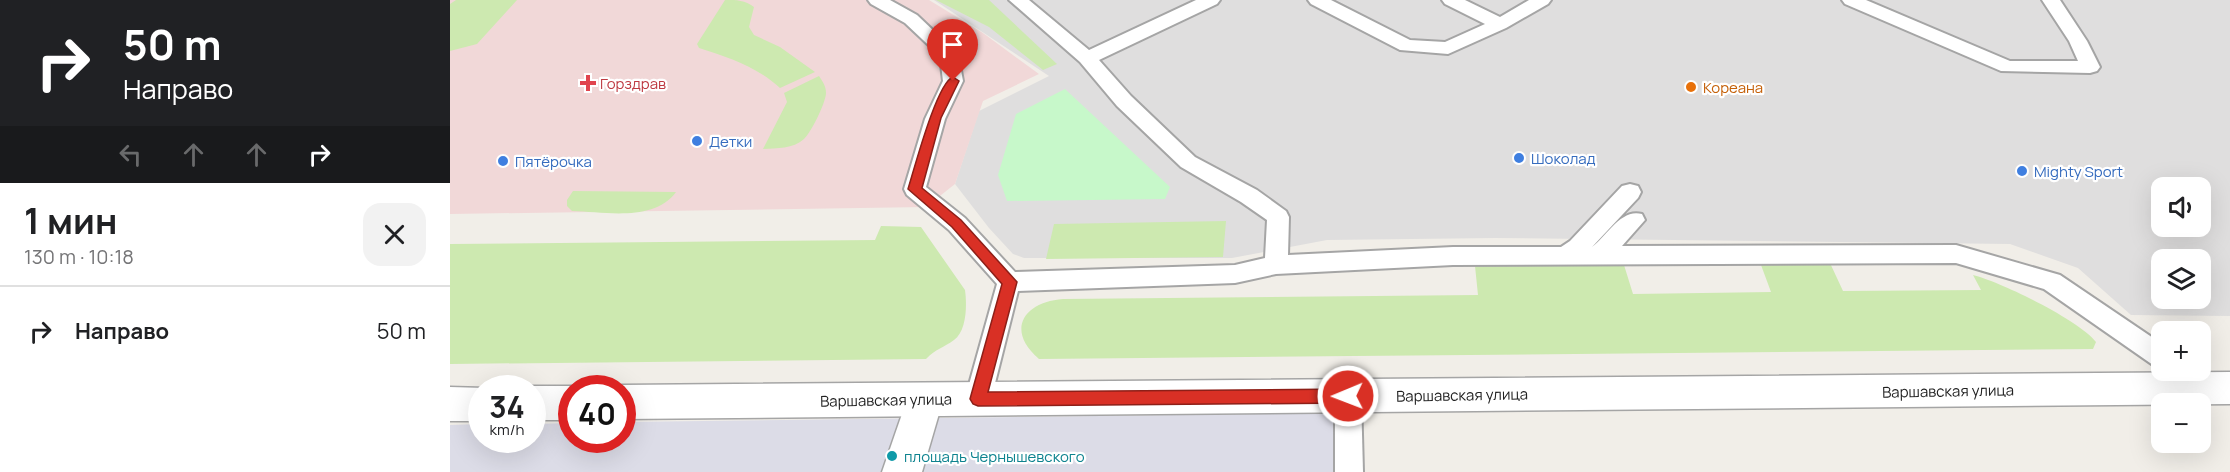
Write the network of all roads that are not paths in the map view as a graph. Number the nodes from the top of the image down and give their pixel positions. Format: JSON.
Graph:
{"nodes":[{"id":1,"x":876,"y":0,"type":"edge"},
{"id":2,"x":1018,"y":0,"type":"edge"},
{"id":3,"x":1211,"y":0,"type":"edge"},
{"id":4,"x":1317,"y":0,"type":"edge"},
{"id":5,"x":1451,"y":0,"type":"edge"},
{"id":6,"x":1542,"y":0,"type":"edge"},
{"id":7,"x":1851,"y":0,"type":"edge"},
{"id":8,"x":2051,"y":0,"type":"edge"},
{"id":9,"x":1500,"y":24,"type":"junction"},
{"id":10,"x":1086,"y":58,"type":"junction"},
{"id":11,"x":1630,"y":192,"type":"dead end"},
{"id":12,"x":1634,"y":220,"type":"dead end"},
{"id":13,"x":1563,"y":257,"type":"junction"},
{"id":14,"x":1597,"y":257,"type":"junction"},
{"id":15,"x":1276,"y":265,"type":"junction"},
{"id":16,"x":1010,"y":282,"type":"junction"},
{"id":17,"x":2151,"y":350,"type":"edge"},
{"id":18,"x":2205,"y":382,"type":"edge"},
{"id":19,"x":1348,"y":396,"type":"junction"},
{"id":20,"x":978,"y":399,"type":"junction"},
{"id":21,"x":924,"y":400,"type":"junction"},
{"id":22,"x":636,"y":402,"type":"edge"},
{"id":23,"x":450,"y":404,"type":"edge"},
{"id":24,"x":468,"y":404,"type":"edge"},
{"id":25,"x":902,"y":472,"type":"edge"},
{"id":26,"x":1349,"y":472,"type":"edge"}],
"edges":[{"from":1,"to":16,"type":"lane"},
{"from":2,"to":10,"type":"lane"},
{"from":3,"to":10,"type":"lane"},
{"from":4,"to":9,"type":"lane"},
{"from":5,"to":9,"type":"lane"},
{"from":6,"to":9,"type":"lane"},
{"from":7,"to":8,"type":"lane"},
{"from":10,"to":15,"type":"lane"},
{"from":11,"to":13,"type":"lane"},
{"from":12,"to":14,"type":"lane"},
{"from":13,"to":14,"type":"lane"},
{"from":13,"to":15,"type":"lane"},
{"from":14,"to":17,"type":"lane"},
{"from":15,"to":16,"type":"lane"},
{"from":16,"to":20,"type":"lane"},
{"from":18,"to":19,"type":"street","name":"Варшавская улица"},
{"from":19,"to":20,"type":"street","name":"Варшавская улица"},
{"from":19,"to":26,"type":"lane"},
{"from":20,"to":21,"type":"street","name":"Варшавская улица"},
{"from":21,"to":22,"type":"street","name":"Варшавская улица"},
{"from":21,"to":25,"type":"street"},
{"from":23,"to":24,"type":"street"}]}
